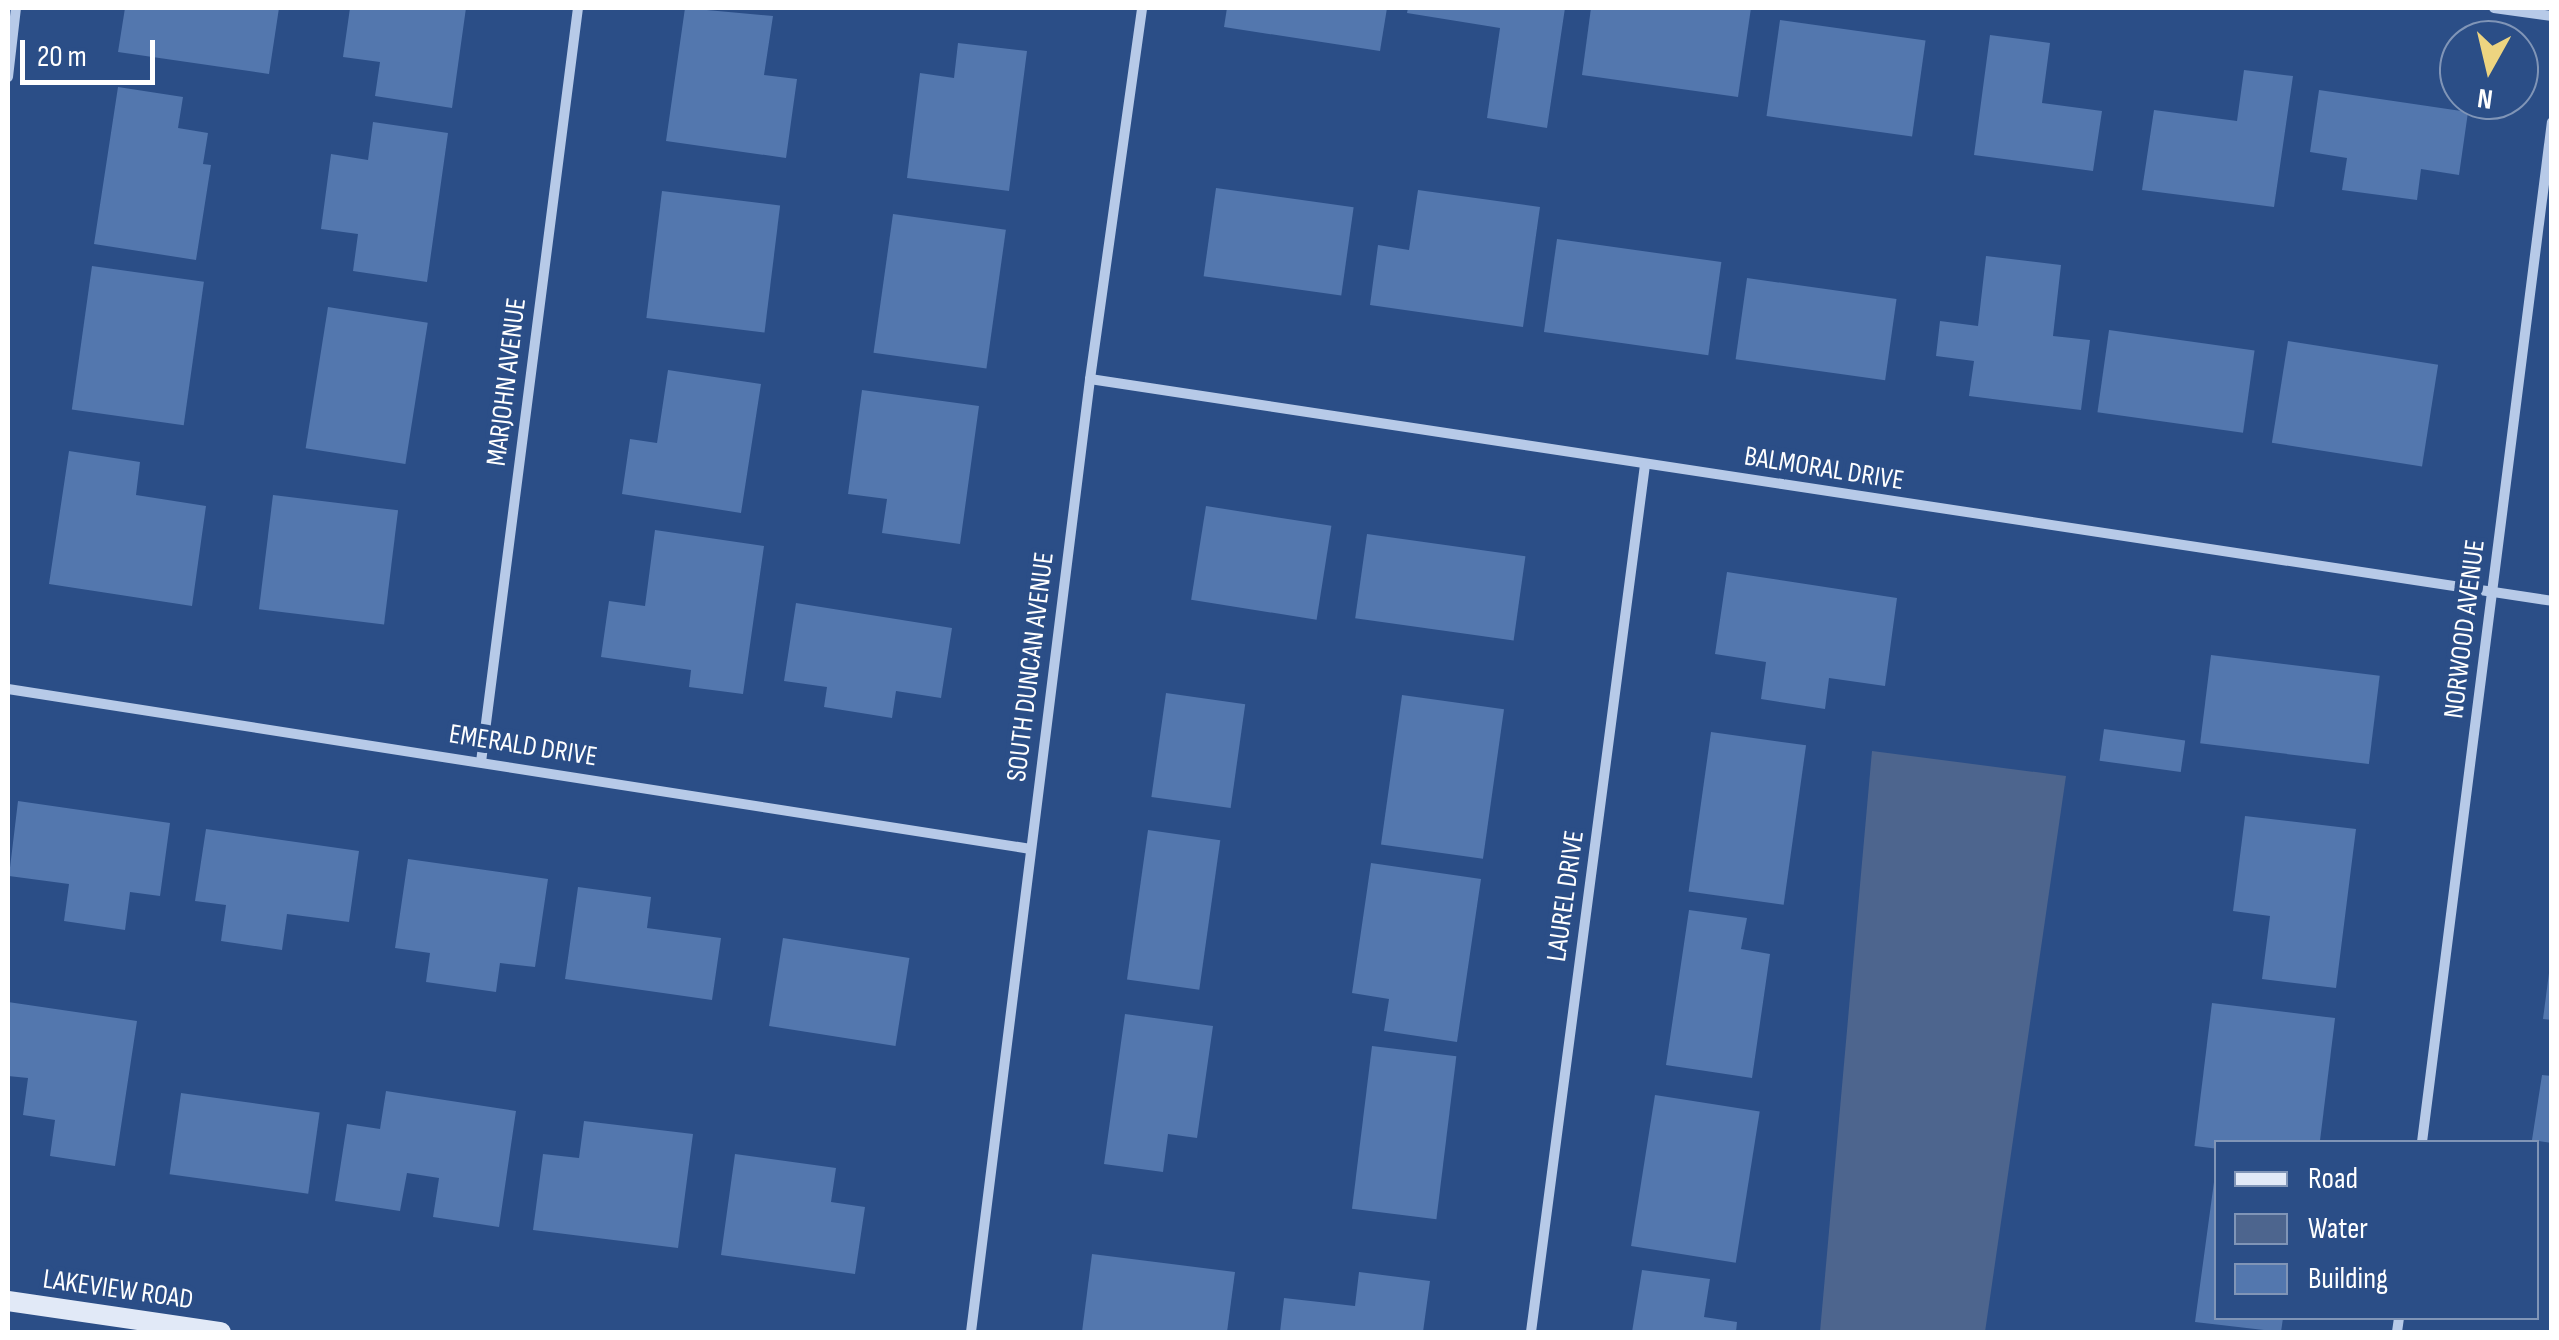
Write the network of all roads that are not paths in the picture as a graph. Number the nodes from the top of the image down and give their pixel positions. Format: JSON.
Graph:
{"nodes":[{"id":1,"x":16,"y":8,"type":"edge"},
{"id":2,"x":578,"y":8,"type":"edge"},
{"id":3,"x":1142,"y":8,"type":"edge"},
{"id":4,"x":2494,"y":8,"type":"edge"},
{"id":5,"x":2552,"y":16,"type":"edge"},
{"id":6,"x":8,"y":77,"type":"edge"},
{"id":7,"x":2552,"y":122,"type":"edge"},
{"id":8,"x":1090,"y":379,"type":"junction"},
{"id":9,"x":1646,"y":465,"type":"junction"},
{"id":10,"x":2492,"y":592,"type":"junction"},
{"id":11,"x":2552,"y":601,"type":"edge"},
{"id":12,"x":8,"y":690,"type":"edge"},
{"id":13,"x":481,"y":762,"type":"junction"},
{"id":14,"x":1031,"y":849,"type":"junction"},
{"id":15,"x":2422,"y":1140,"type":"edge"},
{"id":16,"x":8,"y":1301,"type":"edge"},
{"id":17,"x":221,"y":1332,"type":"edge"},
{"id":18,"x":971,"y":1332,"type":"edge"},
{"id":19,"x":1531,"y":1332,"type":"edge"}],
"edges":[{"from":1,"to":6,"type":"street"},
{"from":2,"to":13,"type":"street","name":"MARJOHN AVENUE"},
{"from":3,"to":8,"type":"street","name":"SOUTH DUNCAN AVENUE"},
{"from":4,"to":5,"type":"street"},
{"from":7,"to":10,"type":"street","name":"NORWOOD AVENUE"},
{"from":8,"to":9,"type":"street","name":"BALMORAL DRIVE"},
{"from":8,"to":14,"type":"street","name":"SOUTH DUNCAN AVENUE"},
{"from":9,"to":10,"type":"street","name":"BALMORAL DRIVE"},
{"from":9,"to":19,"type":"street","name":"LAUREL DRIVE"},
{"from":10,"to":11,"type":"street","name":"BALMORAL DRIVE"},
{"from":10,"to":15,"type":"street","name":"NORWOOD AVENUE"},
{"from":12,"to":13,"type":"street","name":"EMERALD DRIVE"},
{"from":13,"to":14,"type":"street","name":"EMERALD DRIVE"},
{"from":14,"to":18,"type":"street","name":"SOUTH DUNCAN AVENUE"},
{"from":16,"to":17,"type":"street","name":"LAKEVIEW ROAD"}]}
